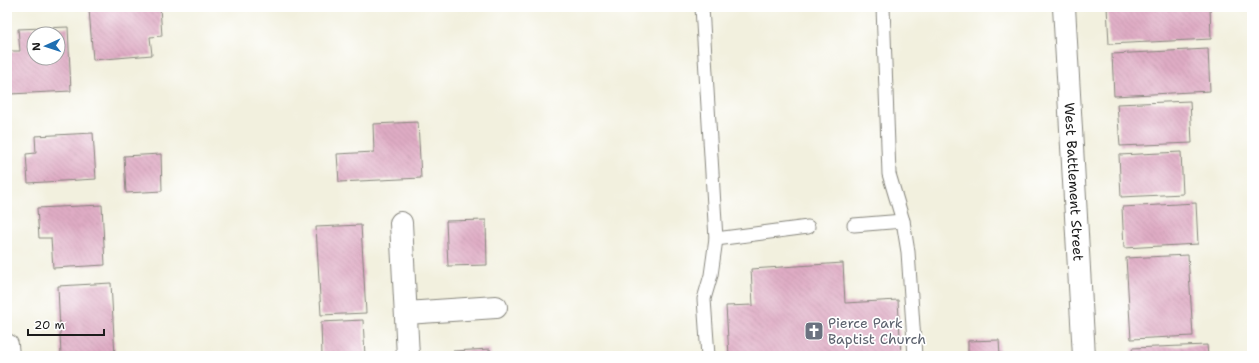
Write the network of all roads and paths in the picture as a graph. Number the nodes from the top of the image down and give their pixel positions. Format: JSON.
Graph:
{"nodes":[{"id":1,"x":702,"y":7,"type":"edge"},
{"id":2,"x":883,"y":7,"type":"edge"},
{"id":3,"x":1064,"y":7,"type":"edge"},
{"id":4,"x":903,"y":221,"type":"junction"},
{"id":5,"x":402,"y":223,"type":"dead end"},
{"id":6,"x":854,"y":225,"type":"dead end"},
{"id":7,"x":808,"y":227,"type":"dead end"},
{"id":8,"x":716,"y":239,"type":"junction"},
{"id":9,"x":496,"y":306,"type":"dead end"},
{"id":10,"x":406,"y":313,"type":"junction"},
{"id":11,"x":7,"y":346,"type":"edge"},
{"id":12,"x":8,"y":356,"type":"edge"},
{"id":13,"x":408,"y":356,"type":"edge"},
{"id":14,"x":708,"y":356,"type":"edge"},
{"id":15,"x":915,"y":356,"type":"edge"},
{"id":16,"x":1084,"y":356,"type":"edge"}],
"edges":[{"from":1,"to":8,"type":"lane"},
{"from":2,"to":4,"type":"lane"},
{"from":3,"to":16,"type":"street","name":"West Battlement Street"},
{"from":4,"to":6,"type":"lane"},
{"from":4,"to":15,"type":"lane"},
{"from":5,"to":10,"type":"street"},
{"from":7,"to":8,"type":"lane"},
{"from":8,"to":14,"type":"lane"},
{"from":9,"to":10,"type":"street"},
{"from":10,"to":13,"type":"street"},
{"from":11,"to":12,"type":"street"}]}
